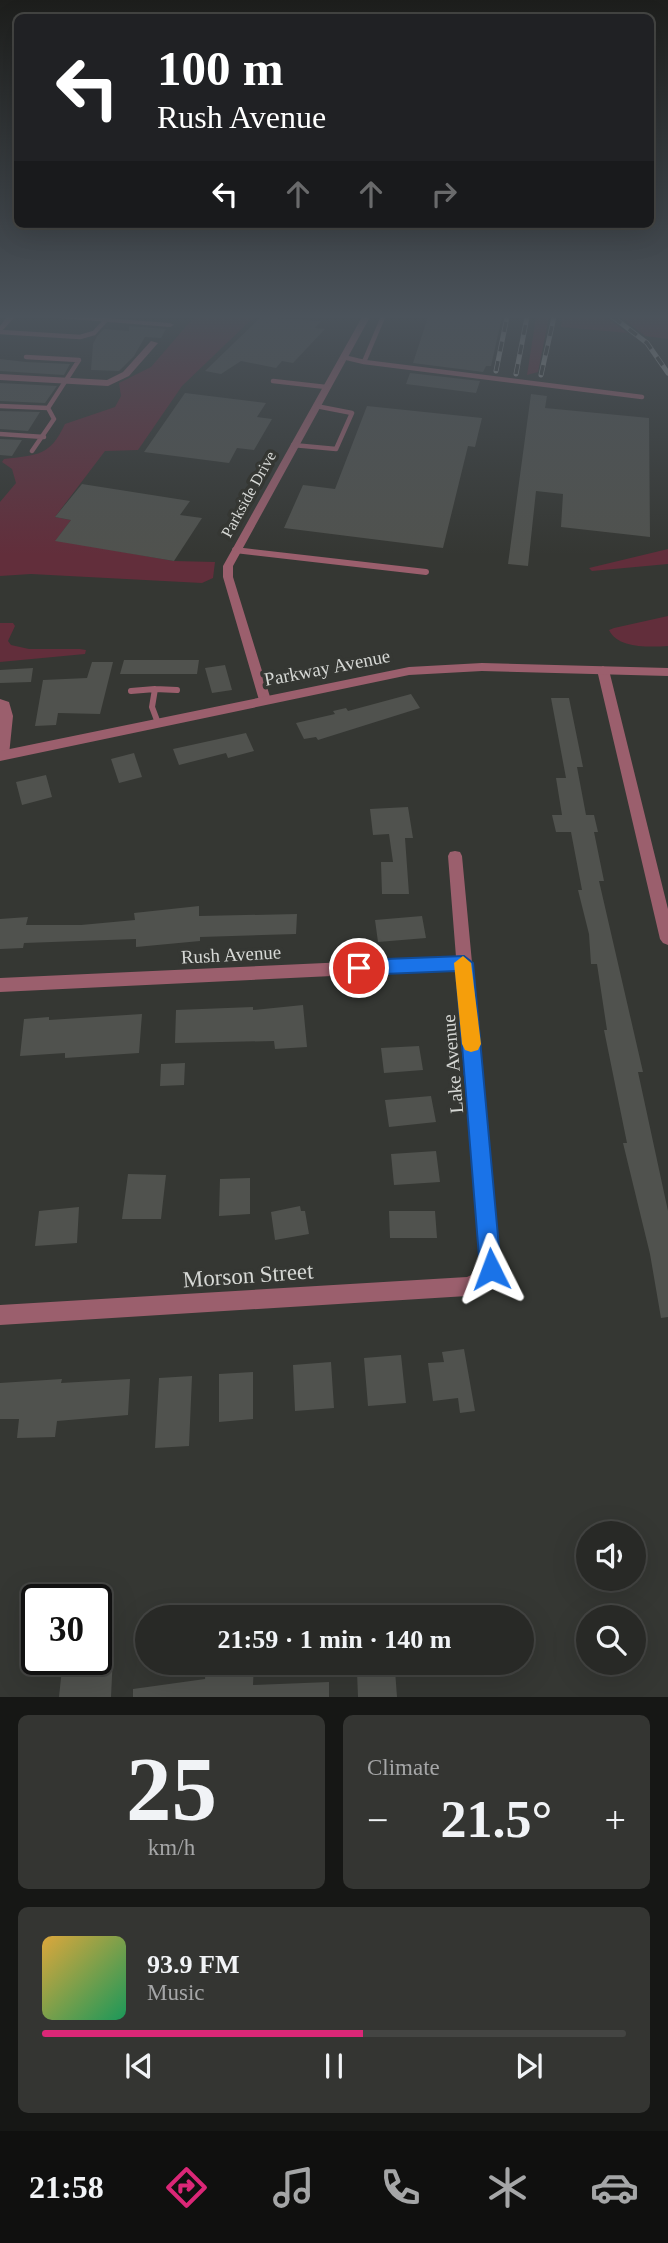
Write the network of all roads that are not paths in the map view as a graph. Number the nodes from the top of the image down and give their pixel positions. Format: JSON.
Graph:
{"nodes":[{"id":1,"x":57,"y":396,"type":"edge"},
{"id":2,"x":322,"y":396,"type":"edge"},
{"id":3,"x":636,"y":396,"type":"edge"},
{"id":4,"x":642,"y":397,"type":"dead end"},
{"id":5,"x":0,"y":406,"type":"edge"},
{"id":6,"x":316,"y":406,"type":"junction"},
{"id":7,"x":48,"y":408,"type":"junction"},
{"id":8,"x":0,"y":434,"type":"edge"},
{"id":9,"x":44,"y":437,"type":"junction"},
{"id":10,"x":293,"y":445,"type":"junction"},
{"id":11,"x":32,"y":451,"type":"dead end"},
{"id":12,"x":235,"y":550,"type":"junction"},
{"id":13,"x":426,"y":572,"type":"dead end"},
{"id":14,"x":603,"y":670,"type":"junction"},
{"id":15,"x":668,"y":672,"type":"edge"},
{"id":16,"x":155,"y":690,"type":"junction"},
{"id":17,"x":177,"y":690,"type":"dead end"},
{"id":18,"x":131,"y":691,"type":"dead end"},
{"id":19,"x":265,"y":700,"type":"junction"},
{"id":20,"x":0,"y":703,"type":"edge"},
{"id":21,"x":158,"y":723,"type":"junction"},
{"id":22,"x":1,"y":756,"type":"edge"},
{"id":23,"x":455,"y":856,"type":"dead end"},
{"id":24,"x":668,"y":939,"type":"edge"},
{"id":25,"x":464,"y":963,"type":"junction"},
{"id":26,"x":0,"y":985,"type":"edge"},
{"id":27,"x":491,"y":1269,"type":"joint"},
{"id":28,"x":0,"y":1315,"type":"edge"}],
"edges":[{"from":1,"to":7,"type":"lane"},
{"from":2,"to":6,"type":"street","name":"Parkside Drive"},
{"from":3,"to":4,"type":"lane"},
{"from":5,"to":7,"type":"lane"},
{"from":6,"to":10,"type":"street","name":"Parkside Drive"},
{"from":6,"to":10,"type":"lane"},
{"from":7,"to":9,"type":"lane"},
{"from":8,"to":9,"type":"lane"},
{"from":9,"to":11,"type":"lane"},
{"from":10,"to":12,"type":"street","name":"Parkside Drive"},
{"from":12,"to":13,"type":"lane"},
{"from":12,"to":19,"type":"street","name":"Parkside Drive"},
{"from":14,"to":15,"type":"street","name":"Parkway Avenue"},
{"from":14,"to":19,"type":"street","name":"Parkway Avenue"},
{"from":14,"to":24,"type":"street"},
{"from":16,"to":17,"type":"lane"},
{"from":16,"to":18,"type":"lane"},
{"from":16,"to":21,"type":"lane"},
{"from":19,"to":21,"type":"street","name":"Parkway Avenue"},
{"from":20,"to":22,"type":"street"},
{"from":21,"to":22,"type":"street","name":"Parkway Avenue"},
{"from":23,"to":25,"type":"street","name":"Lake Avenue"},
{"from":25,"to":26,"type":"street","name":"Rush Avenue"},
{"from":25,"to":27,"type":"street","name":"Lake Avenue"},
{"from":27,"to":28,"type":"street","name":"Morson Street"}]}
